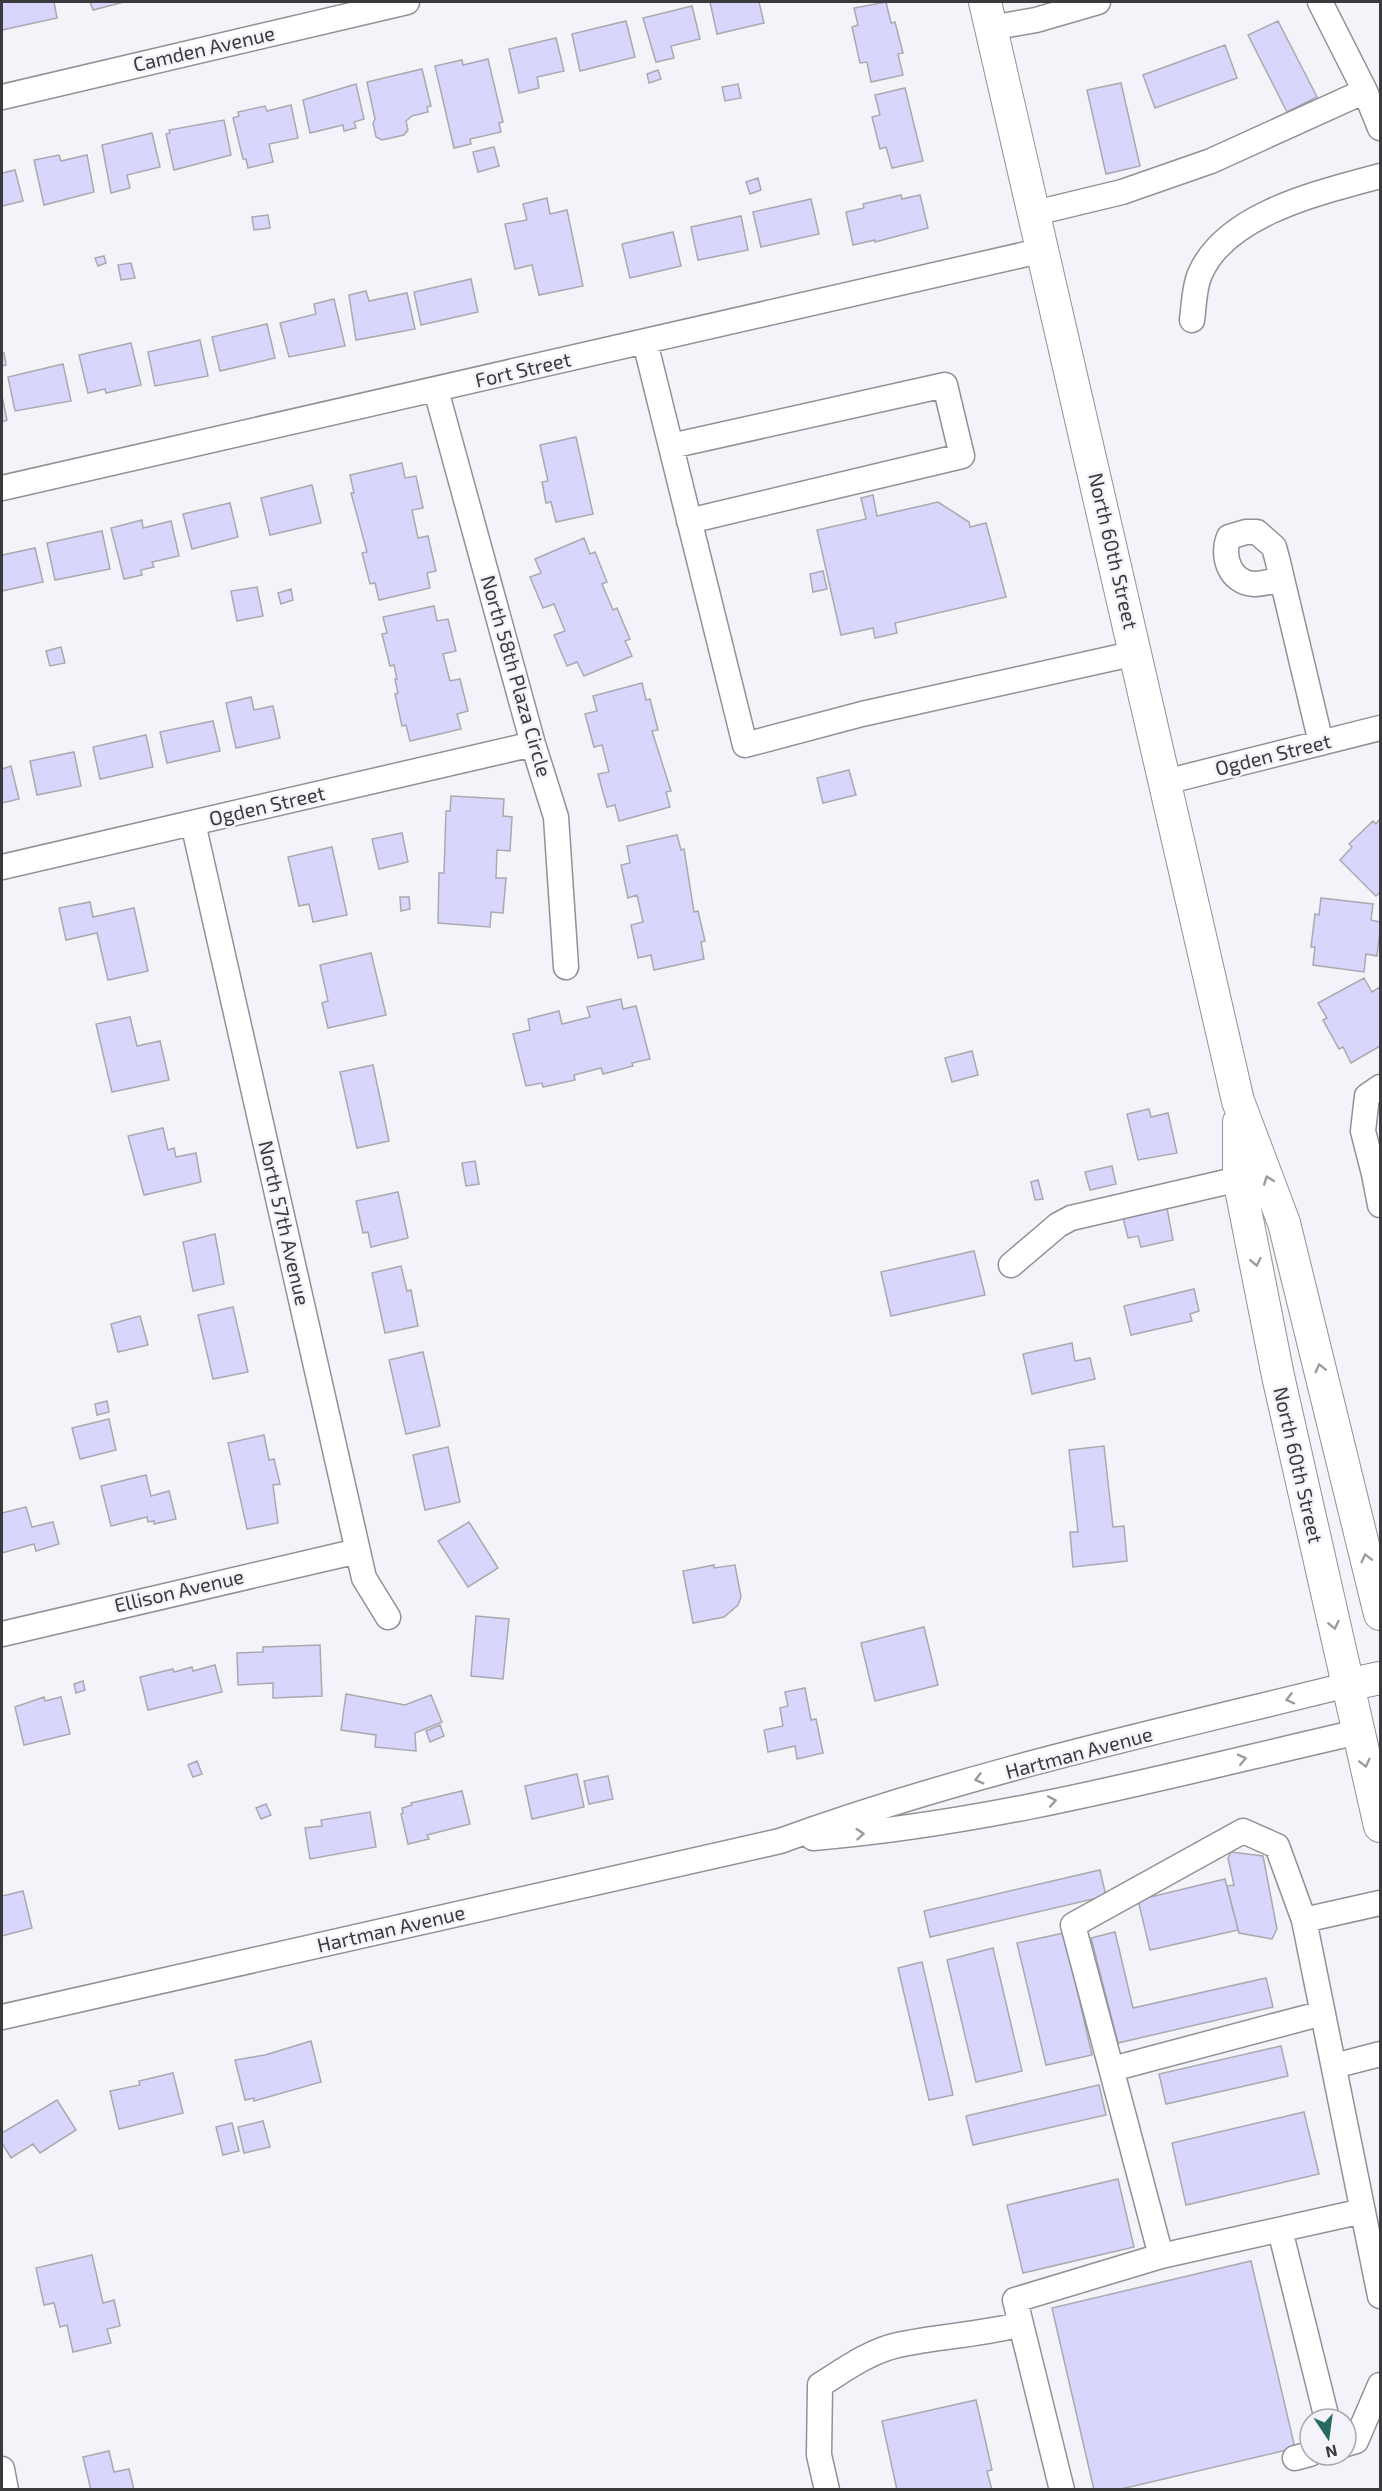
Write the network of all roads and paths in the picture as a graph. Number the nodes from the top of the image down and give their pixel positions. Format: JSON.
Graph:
{"nodes":[{"id":1,"x":407,"y":2,"type":"edge"},
{"id":2,"x":1098,"y":2,"type":"edge"},
{"id":3,"x":1320,"y":2,"type":"edge"},
{"id":4,"x":988,"y":15,"type":"edge"},
{"id":5,"x":1365,"y":91,"type":"junction"},
{"id":6,"x":2,"y":97,"type":"edge"},
{"id":7,"x":1380,"y":128,"type":"edge"},
{"id":8,"x":1380,"y":176,"type":"edge"},
{"id":9,"x":1035,"y":213,"type":"junction"},
{"id":10,"x":1044,"y":250,"type":"junction"},
{"id":11,"x":1192,"y":320,"type":"dead end"},
{"id":12,"x":645,"y":342,"type":"junction"},
{"id":13,"x":436,"y":390,"type":"junction"},
{"id":14,"x":670,"y":446,"type":"junction"},
{"id":15,"x":2,"y":488,"type":"edge"},
{"id":16,"x":689,"y":521,"type":"junction"},
{"id":17,"x":1282,"y":579,"type":"dead end"},
{"id":18,"x":1136,"y":653,"type":"junction"},
{"id":19,"x":1380,"y":728,"type":"edge"},
{"id":20,"x":1321,"y":743,"type":"junction"},
{"id":21,"x":533,"y":744,"type":"junction"},
{"id":22,"x":1165,"y":782,"type":"junction"},
{"id":23,"x":193,"y":823,"type":"junction"},
{"id":24,"x":2,"y":867,"type":"edge"},
{"id":25,"x":567,"y":968,"type":"dead end"},
{"id":26,"x":1380,"y":1087,"type":"edge"},
{"id":27,"x":1238,"y":1101,"type":"junction"},
{"id":28,"x":1377,"y":1173,"type":"edge"},
{"id":29,"x":1239,"y":1179,"type":"junction"},
{"id":30,"x":1380,"y":1205,"type":"edge"},
{"id":31,"x":1011,"y":1265,"type":"dead end"},
{"id":32,"x":358,"y":1551,"type":"junction"},
{"id":33,"x":1380,"y":1614,"type":"edge"},
{"id":34,"x":388,"y":1617,"type":"dead end"},
{"id":35,"x":2,"y":1634,"type":"edge"},
{"id":36,"x":1380,"y":1678,"type":"edge"},
{"id":37,"x":1347,"y":1685,"type":"junction"},
{"id":38,"x":1369,"y":1729,"type":"edge"},
{"id":39,"x":1380,"y":1827,"type":"edge"},
{"id":40,"x":780,"y":1841,"type":"junction"},
{"id":41,"x":1380,"y":1903,"type":"edge"},
{"id":42,"x":1304,"y":1920,"type":"junction"},
{"id":43,"x":1323,"y":2013,"type":"junction"},
{"id":44,"x":2,"y":2017,"type":"edge"},
{"id":45,"x":1380,"y":2054,"type":"edge"},
{"id":46,"x":1334,"y":2066,"type":"junction"},
{"id":47,"x":1112,"y":2069,"type":"junction"},
{"id":48,"x":1363,"y":2211,"type":"junction"},
{"id":49,"x":1280,"y":2230,"type":"junction"},
{"id":50,"x":1161,"y":2256,"type":"junction"},
{"id":51,"x":1380,"y":2296,"type":"edge"},
{"id":52,"x":1021,"y":2324,"type":"junction"},
{"id":53,"x":1380,"y":2385,"type":"edge"},
{"id":54,"x":1324,"y":2407,"type":"edge"},
{"id":55,"x":1358,"y":2436,"type":"edge"},
{"id":56,"x":2,"y":2469,"type":"edge"},
{"id":57,"x":6,"y":2490,"type":"edge"},
{"id":58,"x":827,"y":2490,"type":"edge"},
{"id":59,"x":1062,"y":2490,"type":"edge"}],
"edges":[{"from":1,"to":6,"type":"street","name":"Camden Avenue"},
{"from":2,"to":4,"type":"street"},
{"from":3,"to":5,"type":"street"},
{"from":4,"to":9,"type":"main road","name":"North 60th Street"},
{"from":5,"to":7,"type":"street"},
{"from":5,"to":9,"type":"street"},
{"from":8,"to":11,"type":"street"},
{"from":9,"to":10,"type":"main road","name":"North 60th Street"},
{"from":10,"to":12,"type":"street","name":"Fort Street"},
{"from":10,"to":18,"type":"main road","name":"North 60th Street"},
{"from":12,"to":13,"type":"street","name":"Fort Street"},
{"from":12,"to":14,"type":"street"},
{"from":13,"to":15,"type":"street","name":"Fort Street"},
{"from":13,"to":21,"type":"street","name":"North 58th Plaza Circle"},
{"from":14,"to":16,"type":"street"},
{"from":14,"to":16,"type":"street"},
{"from":16,"to":18,"type":"street"},
{"from":17,"to":20,"type":"street"},
{"from":18,"to":22,"type":"main road","name":"North 60th Street"},
{"from":19,"to":20,"type":"street","name":"Ogden Street"},
{"from":20,"to":22,"type":"street","name":"Ogden Street"},
{"from":21,"to":23,"type":"street","name":"Ogden Street"},
{"from":21,"to":25,"type":"street","name":"North 58th Plaza Circle"},
{"from":22,"to":27,"type":"main road","name":"North 60th Street"},
{"from":23,"to":24,"type":"street","name":"Ogden Street"},
{"from":23,"to":32,"type":"street","name":"North 57th Avenue"},
{"from":26,"to":28,"type":"street"},
{"from":27,"to":29,"type":"main road","name":"North 60th Street"},
{"from":33,"to":27,"type":"main road","name":"North 60th Street","one_way":true},
{"from":28,"to":30,"type":"street"},
{"from":29,"to":31,"type":"street"},
{"from":29,"to":37,"type":"main road","name":"North 60th Street","one_way":true},
{"from":32,"to":34,"type":"street","name":"North 57th Avenue"},
{"from":32,"to":35,"type":"street","name":"Ellison Avenue"},
{"from":36,"to":37,"type":"main road","name":"Hartman Avenue"},
{"from":37,"to":38,"type":"main road","name":"North 60th Street"},
{"from":37,"to":40,"type":"street","name":"Hartman Avenue","one_way":true},
{"from":38,"to":39,"type":"main road","name":"North 60th Street","one_way":true},
{"from":40,"to":38,"type":"street","name":"Hartman Avenue","one_way":true},
{"from":40,"to":44,"type":"street","name":"Hartman Avenue"},
{"from":41,"to":42,"type":"street"},
{"from":42,"to":43,"type":"street"},
{"from":42,"to":47,"type":"street"},
{"from":43,"to":46,"type":"street"},
{"from":43,"to":47,"type":"street"},
{"from":45,"to":46,"type":"street"},
{"from":46,"to":48,"type":"street"},
{"from":47,"to":50,"type":"street"},
{"from":48,"to":49,"type":"street"},
{"from":48,"to":51,"type":"street"},
{"from":49,"to":50,"type":"street"},
{"from":49,"to":54,"type":"street"},
{"from":50,"to":52,"type":"street"},
{"from":52,"to":58,"type":"street"},
{"from":52,"to":59,"type":"street"},
{"from":53,"to":55,"type":"street"},
{"from":56,"to":57,"type":"street"}]}
